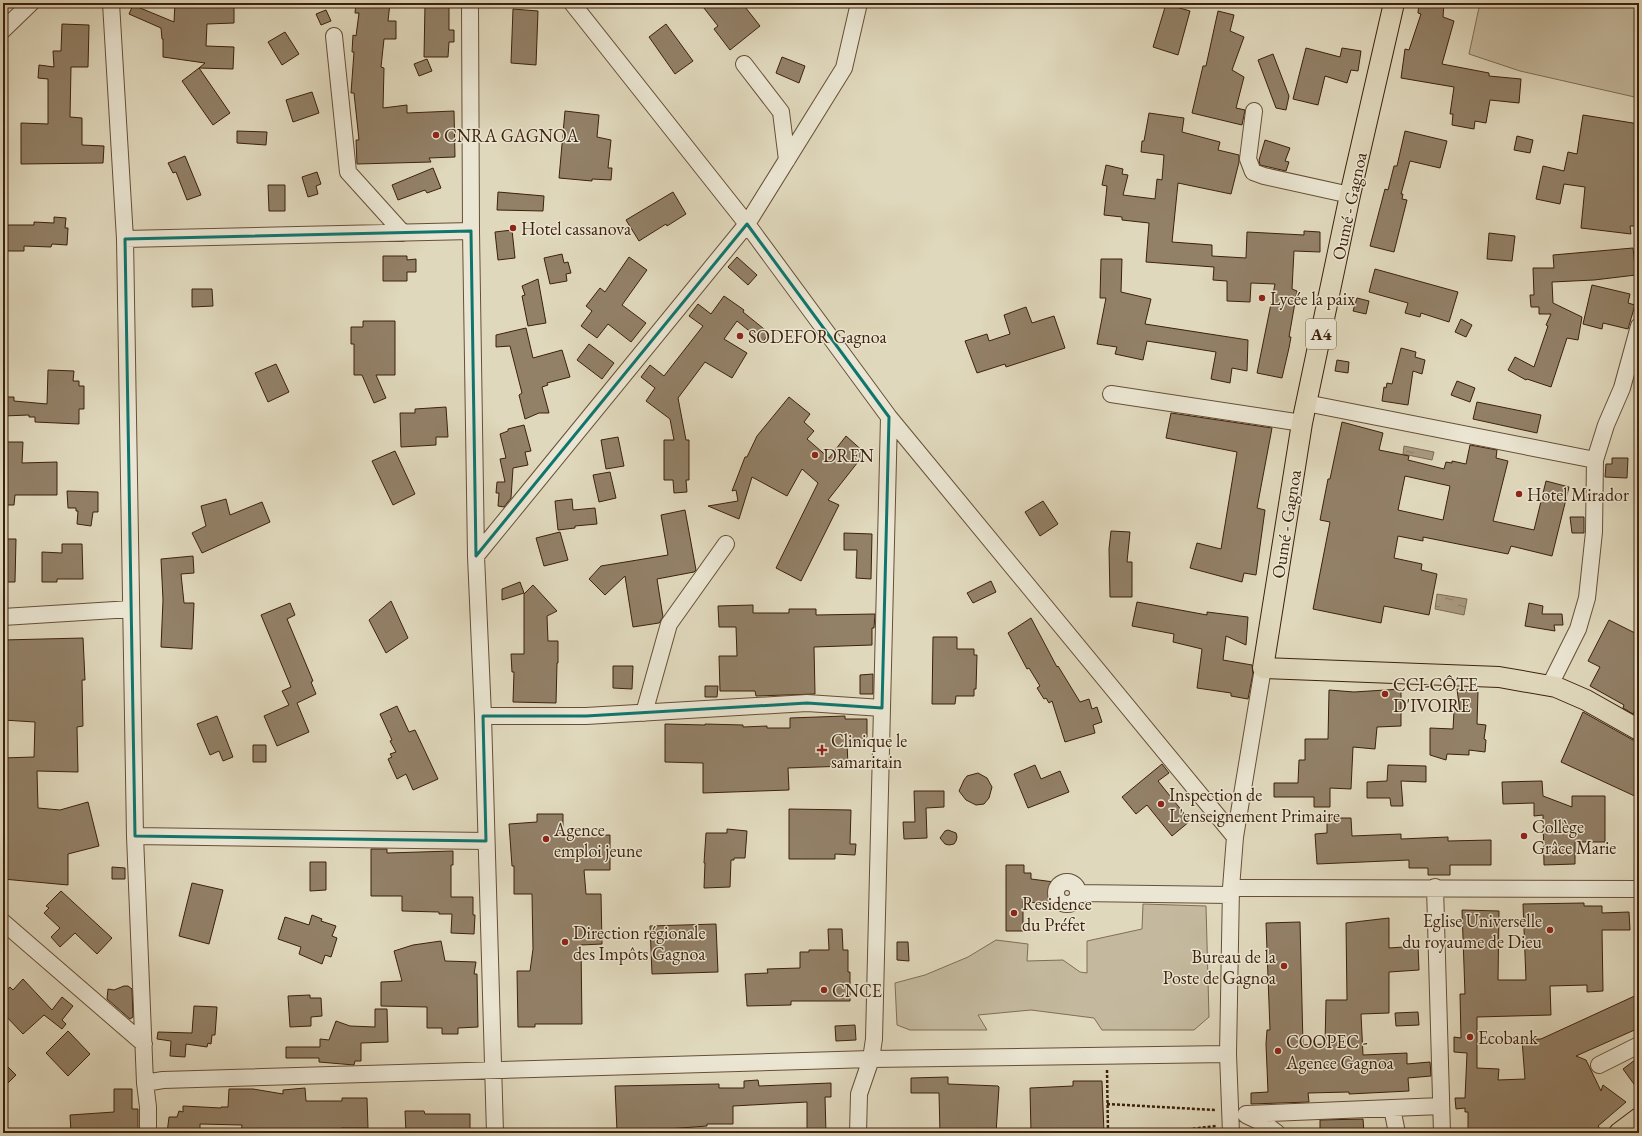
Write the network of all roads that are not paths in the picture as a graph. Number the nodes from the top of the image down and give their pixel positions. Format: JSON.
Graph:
{"nodes":[{"id":1,"x":31,"y":3,"type":"edge"},
{"id":2,"x":111,"y":3,"type":"edge"},
{"id":3,"x":470,"y":3,"type":"edge"},
{"id":4,"x":572,"y":3,"type":"edge"},
{"id":5,"x":859,"y":3,"type":"edge"},
{"id":6,"x":1394,"y":3,"type":"edge"},
{"id":7,"x":3,"y":30,"type":"edge"},
{"id":8,"x":334,"y":36,"type":"dead end"},
{"id":9,"x":744,"y":64,"type":"dead end"},
{"id":10,"x":1254,"y":111,"type":"dead end"},
{"id":11,"x":787,"y":160,"type":"junction"},
{"id":12,"x":1350,"y":195,"type":"junction"},
{"id":13,"x":747,"y":224,"type":"junction"},
{"id":14,"x":471,"y":232,"type":"junction"},
{"id":15,"x":404,"y":233,"type":"junction"},
{"id":16,"x":125,"y":239,"type":"junction"},
{"id":17,"x":1639,"y":326,"type":"edge"},
{"id":18,"x":1111,"y":394,"type":"dead end"},
{"id":19,"x":1306,"y":403,"type":"junction"},
{"id":20,"x":889,"y":417,"type":"junction"},
{"id":21,"x":1302,"y":423,"type":"junction"},
{"id":22,"x":1595,"y":460,"type":"junction"},
{"id":23,"x":726,"y":544,"type":"dead end"},
{"id":24,"x":476,"y":556,"type":"junction"},
{"id":25,"x":131,"y":609,"type":"junction"},
{"id":26,"x":3,"y":617,"type":"edge"},
{"id":27,"x":1263,"y":668,"type":"junction"},
{"id":28,"x":1550,"y":685,"type":"junction"},
{"id":29,"x":882,"y":708,"type":"junction"},
{"id":30,"x":644,"y":713,"type":"junction"},
{"id":31,"x":483,"y":716,"type":"junction"},
{"id":32,"x":1639,"y":730,"type":"edge"},
{"id":33,"x":135,"y":836,"type":"junction"},
{"id":34,"x":1235,"y":837,"type":"junction"},
{"id":35,"x":486,"y":841,"type":"junction"},
{"id":36,"x":1435,"y":887,"type":"junction"},
{"id":37,"x":1639,"y":889,"type":"edge"},
{"id":38,"x":1231,"y":891,"type":"junction"},
{"id":39,"x":1078,"y":893,"type":"dead end"},
{"id":40,"x":3,"y":922,"type":"edge"},
{"id":41,"x":144,"y":1044,"type":"junction"},
{"id":42,"x":1639,"y":1045,"type":"edge"},
{"id":43,"x":1228,"y":1054,"type":"junction"},
{"id":44,"x":871,"y":1059,"type":"junction"},
{"id":45,"x":1599,"y":1065,"type":"dead end"},
{"id":46,"x":494,"y":1070,"type":"junction"},
{"id":47,"x":145,"y":1083,"type":"junction"},
{"id":48,"x":1441,"y":1106,"type":"junction"},
{"id":49,"x":1392,"y":1108,"type":"junction"},
{"id":50,"x":1246,"y":1114,"type":"junction"},
{"id":51,"x":1639,"y":1118,"type":"edge"},
{"id":52,"x":1230,"y":1119,"type":"edge"},
{"id":53,"x":148,"y":1133,"type":"edge"},
{"id":54,"x":495,"y":1133,"type":"edge"},
{"id":55,"x":858,"y":1133,"type":"edge"},
{"id":56,"x":1277,"y":1133,"type":"edge"},
{"id":57,"x":1397,"y":1133,"type":"edge"},
{"id":58,"x":1442,"y":1133,"type":"edge"},
{"id":59,"x":1619,"y":1133,"type":"edge"}],
"edges":[{"from":1,"to":7,"type":"street"},
{"from":2,"to":16,"type":"street"},
{"from":3,"to":14,"type":"street"},
{"from":4,"to":13,"type":"street"},
{"from":5,"to":11,"type":"street"},
{"from":6,"to":12,"type":"main road","name":"Oumé - Gagnoa","number":"A4"},
{"from":8,"to":15,"type":"street"},
{"from":9,"to":11,"type":"street"},
{"from":10,"to":12,"type":"street"},
{"from":11,"to":13,"type":"street"},
{"from":12,"to":19,"type":"main road","name":"Oumé - Gagnoa","number":"A4"},
{"from":13,"to":20,"type":"street"},
{"from":13,"to":24,"type":"street"},
{"from":14,"to":15,"type":"street"},
{"from":14,"to":24,"type":"street"},
{"from":15,"to":16,"type":"street"},
{"from":16,"to":25,"type":"street"},
{"from":17,"to":22,"type":"street"},
{"from":18,"to":21,"type":"street"},
{"from":19,"to":21,"type":"main road","name":"Oumé - Gagnoa","number":"A4"},
{"from":19,"to":22,"type":"street"},
{"from":20,"to":29,"type":"street"},
{"from":20,"to":34,"type":"street"},
{"from":21,"to":27,"type":"main road","name":"Oumé - Gagnoa","number":"A4"},
{"from":22,"to":28,"type":"street"},
{"from":23,"to":30,"type":"street"},
{"from":24,"to":31,"type":"street"},
{"from":25,"to":26,"type":"street"},
{"from":25,"to":33,"type":"street"},
{"from":27,"to":28,"type":"main road"},
{"from":27,"to":34,"type":"street"},
{"from":28,"to":32,"type":"main road"},
{"from":29,"to":30,"type":"street"},
{"from":29,"to":44,"type":"street"},
{"from":30,"to":31,"type":"street"},
{"from":31,"to":35,"type":"street"},
{"from":33,"to":35,"type":"street"},
{"from":33,"to":41,"type":"street"},
{"from":34,"to":38,"type":"street"},
{"from":35,"to":46,"type":"street"},
{"from":36,"to":37,"type":"street"},
{"from":36,"to":38,"type":"street"},
{"from":36,"to":48,"type":"street"},
{"from":38,"to":39,"type":"street"},
{"from":38,"to":43,"type":"street"},
{"from":40,"to":41,"type":"street"},
{"from":41,"to":47,"type":"street"},
{"from":42,"to":45,"type":"street"},
{"from":43,"to":44,"type":"street"},
{"from":43,"to":52,"type":"street"},
{"from":44,"to":46,"type":"street"},
{"from":44,"to":55,"type":"street"},
{"from":46,"to":47,"type":"street"},
{"from":46,"to":54,"type":"street"},
{"from":47,"to":53,"type":"street"},
{"from":48,"to":49,"type":"street"},
{"from":48,"to":58,"type":"street"},
{"from":49,"to":50,"type":"street"},
{"from":49,"to":57,"type":"street"},
{"from":50,"to":52,"type":"street"},
{"from":50,"to":56,"type":"street"},
{"from":51,"to":59,"type":"main road"}]}
